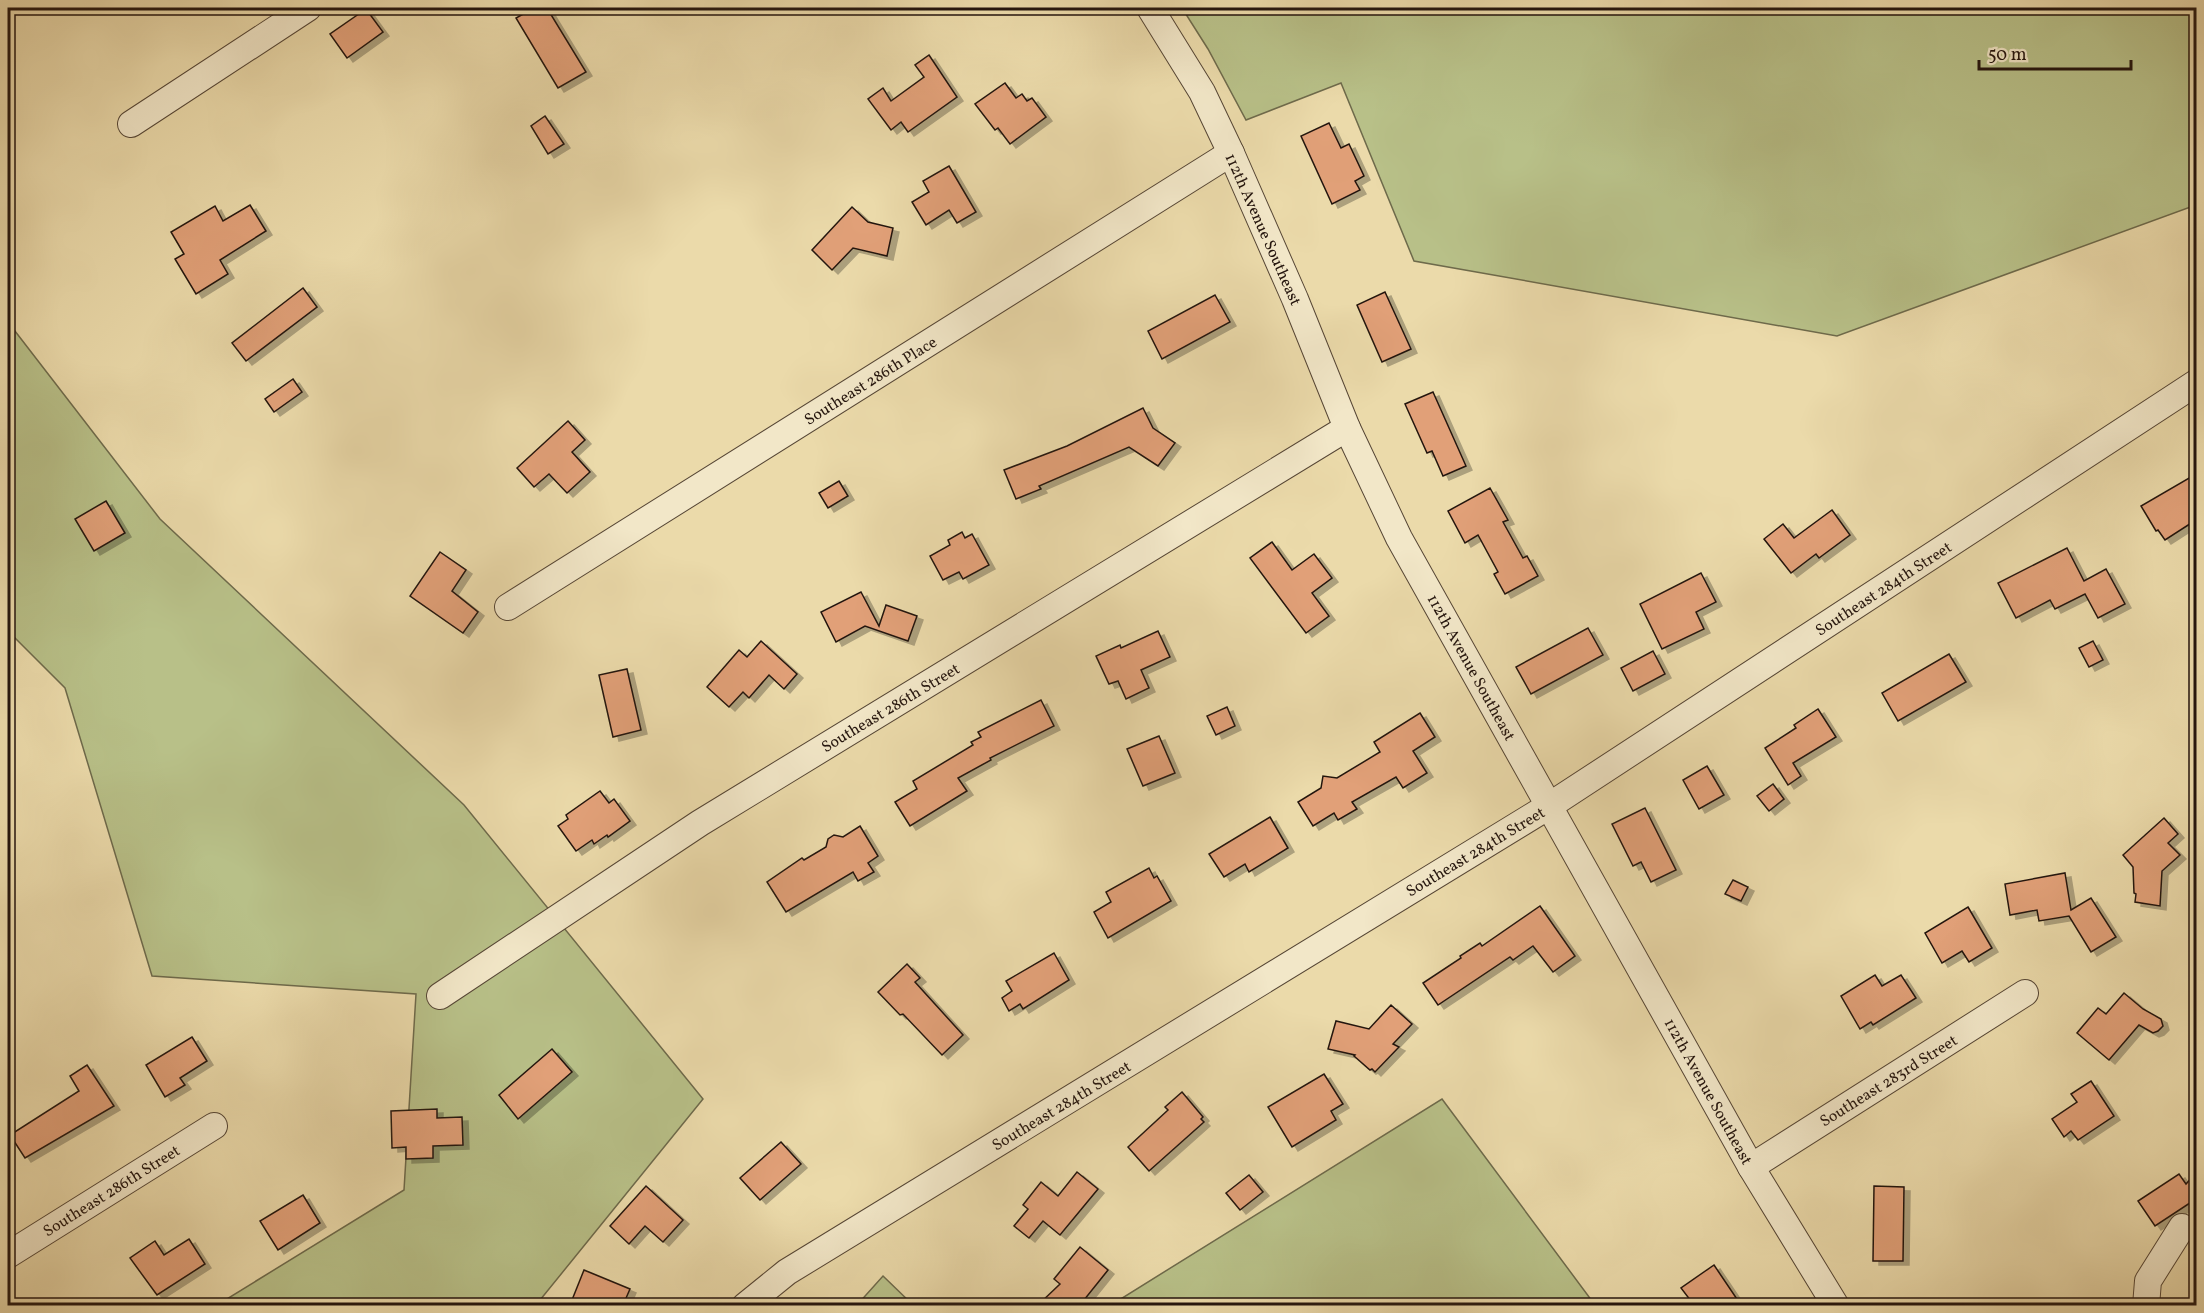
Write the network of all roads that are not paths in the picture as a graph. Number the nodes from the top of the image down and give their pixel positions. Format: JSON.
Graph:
{"nodes":[{"id":1,"x":308,"y":8,"type":"edge"},
{"id":2,"x":1150,"y":8,"type":"edge"},
{"id":3,"x":131,"y":124,"type":"dead end"},
{"id":4,"x":1232,"y":153,"type":"junction"},
{"id":5,"x":2196,"y":383,"type":"edge"},
{"id":6,"x":1347,"y":428,"type":"junction"},
{"id":7,"x":508,"y":607,"type":"dead end"},
{"id":8,"x":1549,"y":806,"type":"junction"},
{"id":9,"x":2025,"y":993,"type":"dead end"},
{"id":10,"x":440,"y":996,"type":"dead end"},
{"id":11,"x":214,"y":1126,"type":"dead end"},
{"id":12,"x":1751,"y":1167,"type":"junction"},
{"id":13,"x":2182,"y":1227,"type":"dead end"},
{"id":14,"x":8,"y":1255,"type":"edge"},
{"id":15,"x":746,"y":1305,"type":"edge"},
{"id":16,"x":1836,"y":1305,"type":"edge"},
{"id":17,"x":2146,"y":1305,"type":"edge"}],
"edges":[{"from":1,"to":3,"type":"street"},
{"from":2,"to":4,"type":"street","name":"112th Avenue Southeast"},
{"from":4,"to":6,"type":"street","name":"112th Avenue Southeast"},
{"from":4,"to":7,"type":"street","name":"Southeast 286th Place"},
{"from":5,"to":8,"type":"street","name":"Southeast 284th Street"},
{"from":6,"to":8,"type":"street","name":"112th Avenue Southeast"},
{"from":6,"to":10,"type":"street","name":"Southeast 286th Street"},
{"from":8,"to":12,"type":"street","name":"112th Avenue Southeast"},
{"from":8,"to":15,"type":"street","name":"Southeast 284th Street"},
{"from":9,"to":12,"type":"street","name":"Southeast 283rd Street"},
{"from":11,"to":14,"type":"street","name":"Southeast 286th Street"},
{"from":12,"to":16,"type":"street","name":"112th Avenue Southeast"},
{"from":13,"to":17,"type":"street"}]}
